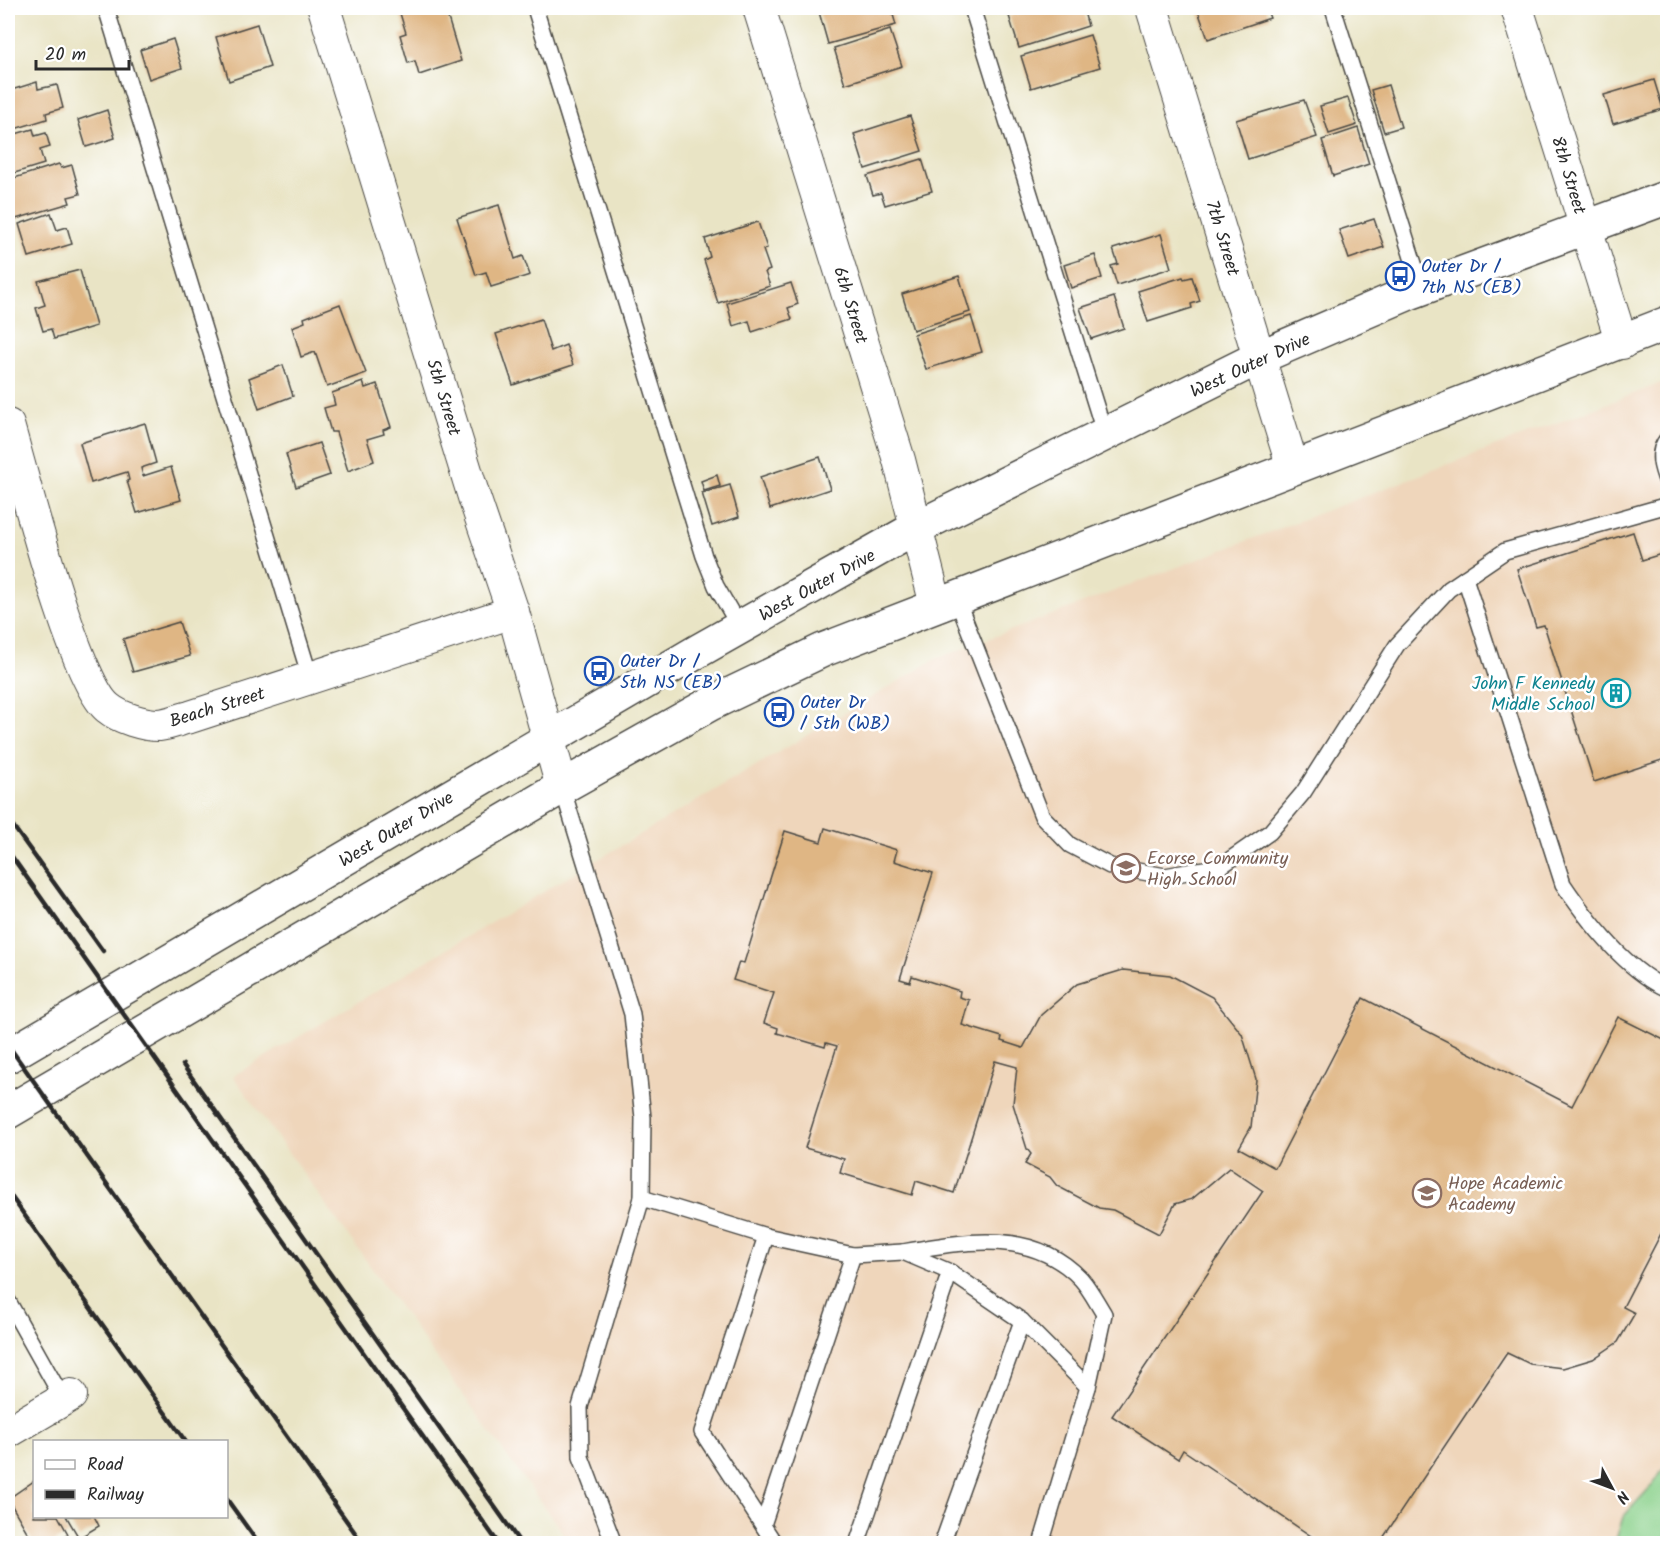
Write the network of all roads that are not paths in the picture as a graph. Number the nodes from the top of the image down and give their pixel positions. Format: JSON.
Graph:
{"nodes":[{"id":1,"x":106,"y":8,"type":"edge"},
{"id":2,"x":324,"y":8,"type":"edge"},
{"id":3,"x":535,"y":8,"type":"edge"},
{"id":4,"x":759,"y":8,"type":"edge"},
{"id":5,"x":972,"y":8,"type":"edge"},
{"id":6,"x":1152,"y":8,"type":"edge"},
{"id":7,"x":1333,"y":8,"type":"edge"},
{"id":8,"x":1517,"y":8,"type":"edge"},
{"id":9,"x":1668,"y":197,"type":"edge"},
{"id":10,"x":1586,"y":230,"type":"junction"},
{"id":11,"x":1422,"y":289,"type":"junction"},
{"id":12,"x":1668,"y":323,"type":"edge"},
{"id":13,"x":1622,"y":343,"type":"junction"},
{"id":14,"x":1260,"y":357,"type":"junction"},
{"id":15,"x":8,"y":425,"type":"edge"},
{"id":16,"x":1105,"y":435,"type":"junction"},
{"id":17,"x":1668,"y":438,"type":"edge"},
{"id":18,"x":1293,"y":468,"type":"junction"},
{"id":19,"x":1668,"y":485,"type":"edge"},
{"id":20,"x":1668,"y":505,"type":"edge"},
{"id":21,"x":916,"y":528,"type":"junction"},
{"id":22,"x":1465,"y":578,"type":"junction"},
{"id":23,"x":946,"y":601,"type":"junction"},
{"id":24,"x":513,"y":612,"type":"junction"},
{"id":25,"x":740,"y":628,"type":"junction"},
{"id":26,"x":310,"y":677,"type":"junction"},
{"id":27,"x":548,"y":739,"type":"junction"},
{"id":28,"x":562,"y":787,"type":"junction"},
{"id":29,"x":1668,"y":989,"type":"edge"},
{"id":30,"x":8,"y":1056,"type":"edge"},
{"id":31,"x":8,"y":1112,"type":"edge"},
{"id":32,"x":642,"y":1198,"type":"junction"},
{"id":33,"x":766,"y":1236,"type":"junction"},
{"id":34,"x":903,"y":1252,"type":"junction"},
{"id":35,"x":853,"y":1255,"type":"junction"},
{"id":36,"x":950,"y":1272,"type":"junction"},
{"id":37,"x":8,"y":1301,"type":"edge"},
{"id":38,"x":1022,"y":1321,"type":"junction"},
{"id":39,"x":1088,"y":1387,"type":"junction"},
{"id":40,"x":67,"y":1397,"type":"joint"},
{"id":41,"x":8,"y":1432,"type":"edge"},
{"id":42,"x":763,"y":1525,"type":"junction"},
{"id":43,"x":614,"y":1544,"type":"edge"},
{"id":44,"x":775,"y":1544,"type":"edge"},
{"id":45,"x":857,"y":1544,"type":"edge"},
{"id":46,"x":942,"y":1544,"type":"edge"},
{"id":47,"x":1041,"y":1544,"type":"edge"}],
"edges":[{"from":1,"to":26,"type":"lane"},
{"from":2,"to":24,"type":"street","name":"5th Street"},
{"from":3,"to":25,"type":"lane"},
{"from":4,"to":21,"type":"street","name":"6th Street"},
{"from":5,"to":16,"type":"lane"},
{"from":6,"to":14,"type":"street","name":"7th Street"},
{"from":7,"to":11,"type":"lane"},
{"from":8,"to":10,"type":"street","name":"8th Street"},
{"from":9,"to":10,"type":"main road","name":"West Outer Drive"},
{"from":10,"to":11,"type":"main road","name":"West Outer Drive"},
{"from":10,"to":13,"type":"street","name":"8th Street"},
{"from":11,"to":14,"type":"main road","name":"West Outer Drive"},
{"from":12,"to":13,"type":"main road"},
{"from":13,"to":18,"type":"main road"},
{"from":14,"to":16,"type":"main road","name":"West Outer Drive"},
{"from":14,"to":18,"type":"street","name":"7th Street"},
{"from":15,"to":26,"type":"street","name":"Beach Street"},
{"from":16,"to":21,"type":"main road","name":"West Outer Drive"},
{"from":17,"to":19,"type":"lane"},
{"from":18,"to":23,"type":"main road"},
{"from":20,"to":22,"type":"lane"},
{"from":21,"to":23,"type":"street","name":"6th Street"},
{"from":21,"to":25,"type":"main road","name":"West Outer Drive"},
{"from":22,"to":23,"type":"lane"},
{"from":22,"to":29,"type":"lane"},
{"from":23,"to":28,"type":"main road"},
{"from":24,"to":26,"type":"street","name":"Beach Street"},
{"from":24,"to":27,"type":"street","name":"5th Street"},
{"from":25,"to":27,"type":"main road","name":"West Outer Drive"},
{"from":27,"to":28,"type":"street","name":"5th Street"},
{"from":27,"to":30,"type":"main road","name":"West Outer Drive"},
{"from":28,"to":31,"type":"main road"},
{"from":28,"to":32,"type":"lane"},
{"from":32,"to":33,"type":"lane"},
{"from":32,"to":43,"type":"lane"},
{"from":33,"to":35,"type":"lane"},
{"from":33,"to":42,"type":"lane"},
{"from":34,"to":35,"type":"lane"},
{"from":34,"to":36,"type":"lane"},
{"from":34,"to":39,"type":"lane"},
{"from":35,"to":42,"type":"lane"},
{"from":36,"to":38,"type":"lane"},
{"from":36,"to":45,"type":"lane"},
{"from":37,"to":40,"type":"lane"},
{"from":38,"to":39,"type":"lane"},
{"from":38,"to":46,"type":"lane"},
{"from":39,"to":47,"type":"lane"},
{"from":40,"to":41,"type":"street"},
{"from":42,"to":44,"type":"lane"}]}
